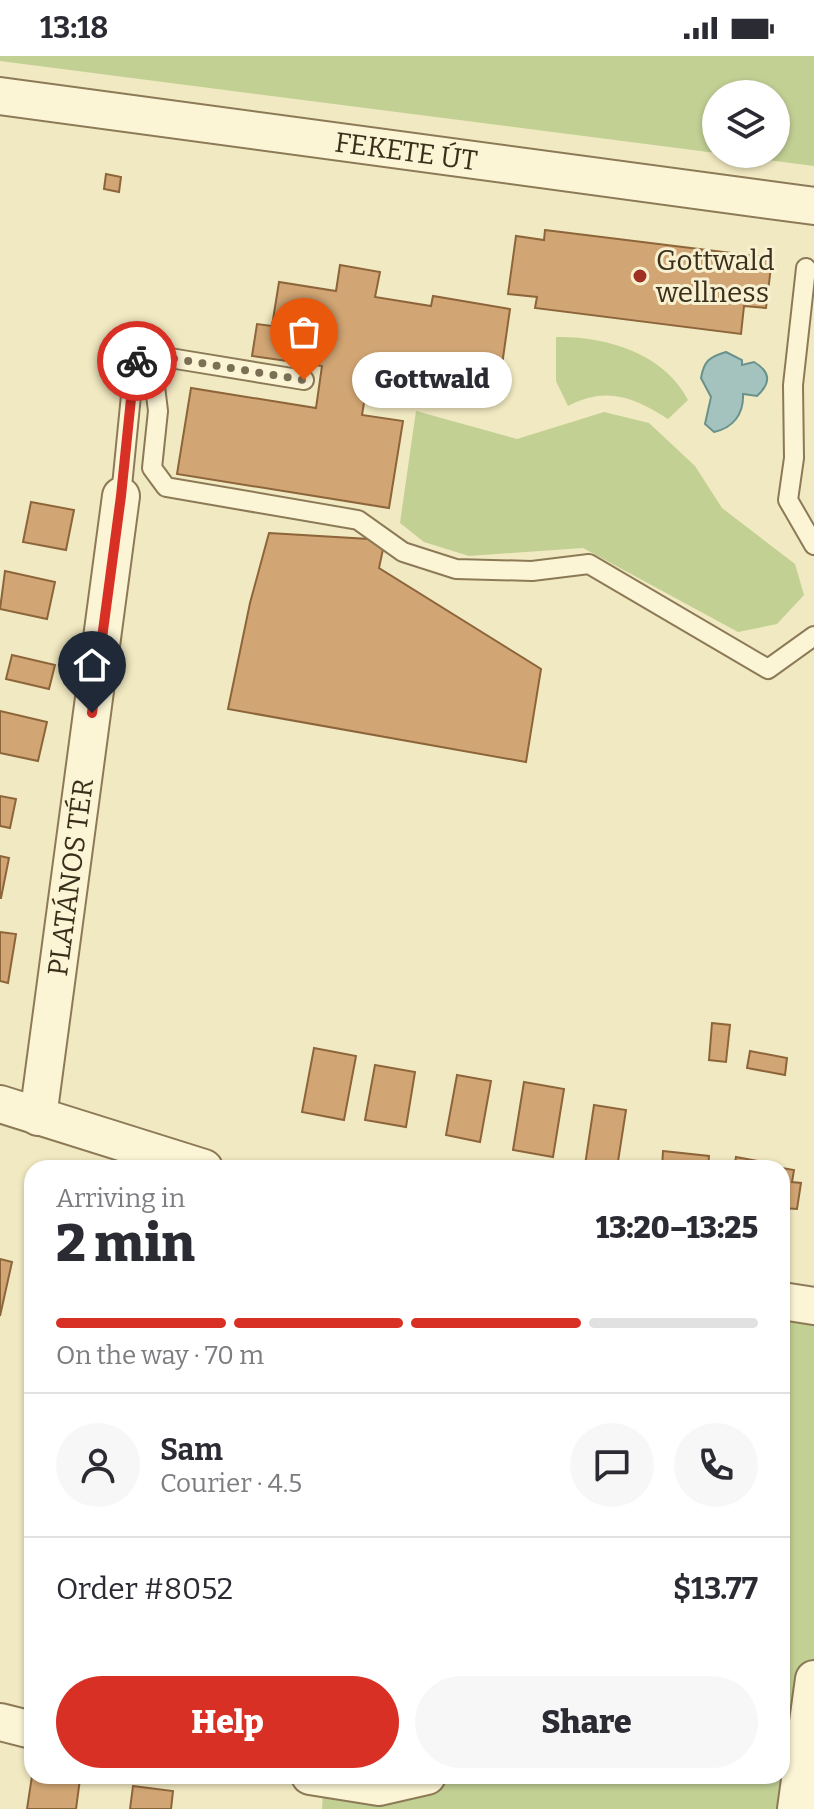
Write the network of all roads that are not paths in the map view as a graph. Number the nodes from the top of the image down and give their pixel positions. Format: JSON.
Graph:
{"nodes":[{"id":1,"x":0,"y":96,"type":"edge"},
{"id":2,"x":814,"y":206,"type":"edge"},
{"id":3,"x":806,"y":268,"type":"dead end"},
{"id":4,"x":153,"y":370,"type":"junction"},
{"id":5,"x":304,"y":380,"type":"dead end"},
{"id":6,"x":121,"y":496,"type":"joint"},
{"id":7,"x":814,"y":545,"type":"edge"},
{"id":8,"x":814,"y":636,"type":"edge"},
{"id":9,"x":0,"y":1104,"type":"edge"},
{"id":10,"x":38,"y":1117,"type":"junction"},
{"id":11,"x":178,"y":1160,"type":"edge"},
{"id":12,"x":790,"y":1302,"type":"edge"},
{"id":13,"x":814,"y":1306,"type":"edge"},
{"id":14,"x":814,"y":1679,"type":"edge"},
{"id":15,"x":0,"y":1722,"type":"edge"},
{"id":16,"x":24,"y":1728,"type":"edge"},
{"id":17,"x":360,"y":1784,"type":"edge"},
{"id":18,"x":393,"y":1784,"type":"edge"},
{"id":19,"x":796,"y":1809,"type":"edge"}],
"edges":[{"from":1,"to":2,"type":"street","name":"FEKETE ÚT"},
{"from":3,"to":7,"type":"lane"},
{"from":4,"to":5,"type":"lane"},
{"from":4,"to":6,"type":"lane"},
{"from":4,"to":8,"type":"lane"},
{"from":6,"to":10,"type":"street","name":"PLATÁNOS TÉR"},
{"from":9,"to":10,"type":"street"},
{"from":10,"to":11,"type":"street"},
{"from":12,"to":13,"type":"street"},
{"from":14,"to":19,"type":"street"},
{"from":15,"to":16,"type":"street"},
{"from":17,"to":18,"type":"street"}]}
